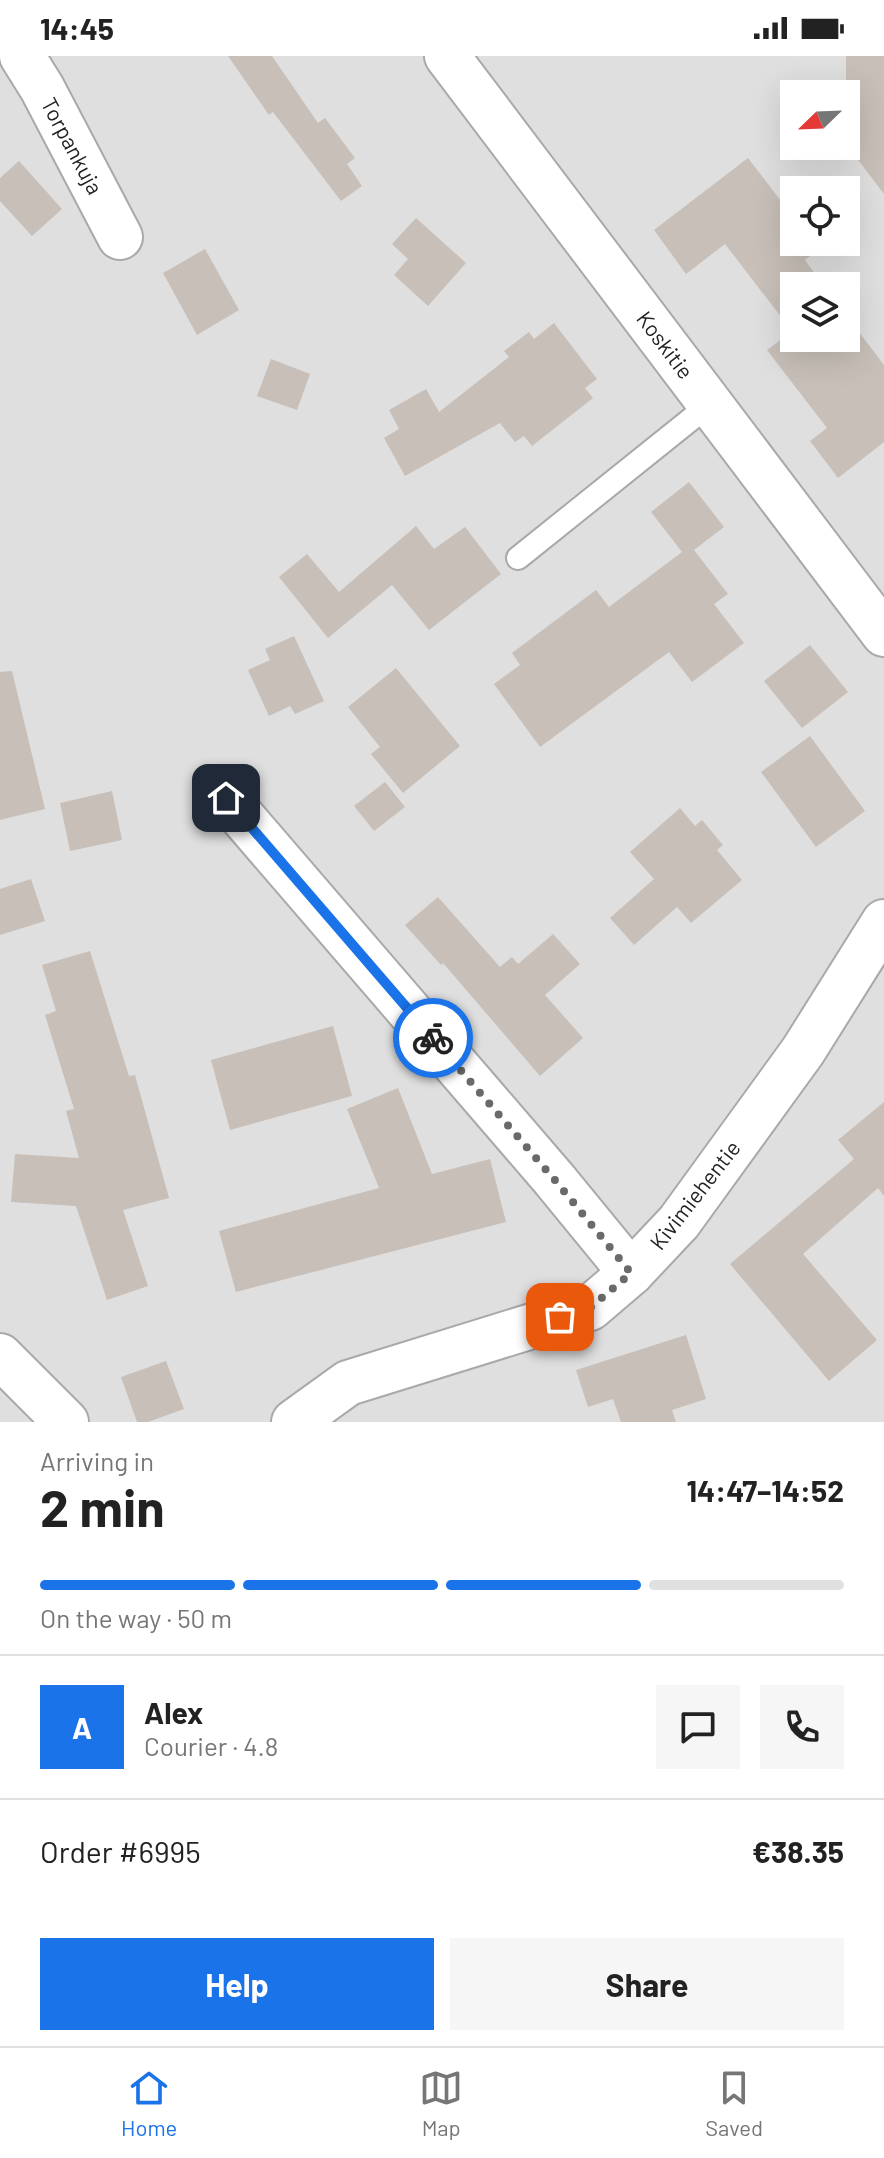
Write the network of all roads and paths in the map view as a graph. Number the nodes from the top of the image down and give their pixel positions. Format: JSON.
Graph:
{"nodes":[{"id":1,"x":22,"y":56,"type":"edge"},
{"id":2,"x":447,"y":56,"type":"edge"},
{"id":3,"x":120,"y":237,"type":"dead end"},
{"id":4,"x":710,"y":404,"type":"junction"},
{"id":5,"x":518,"y":558,"type":"dead end"},
{"id":6,"x":884,"y":634,"type":"edge"},
{"id":7,"x":226,"y":798,"type":"dead end"},
{"id":8,"x":884,"y":922,"type":"edge"},
{"id":9,"x":631,"y":1273,"type":"junction"},
{"id":10,"x":0,"y":1356,"type":"edge"},
{"id":11,"x":66,"y":1422,"type":"edge"},
{"id":12,"x":294,"y":1422,"type":"edge"}],
"edges":[{"from":1,"to":3,"type":"street","name":"Torpankuja"},
{"from":2,"to":4,"type":"street","name":"Koskitie"},
{"from":4,"to":5,"type":"lane"},
{"from":4,"to":6,"type":"street","name":"Koskitie"},
{"from":7,"to":9,"type":"street"},
{"from":8,"to":9,"type":"street","name":"Kivimiehentie"},
{"from":9,"to":12,"type":"street","name":"Kivimiehentie"},
{"from":10,"to":11,"type":"street"}]}
